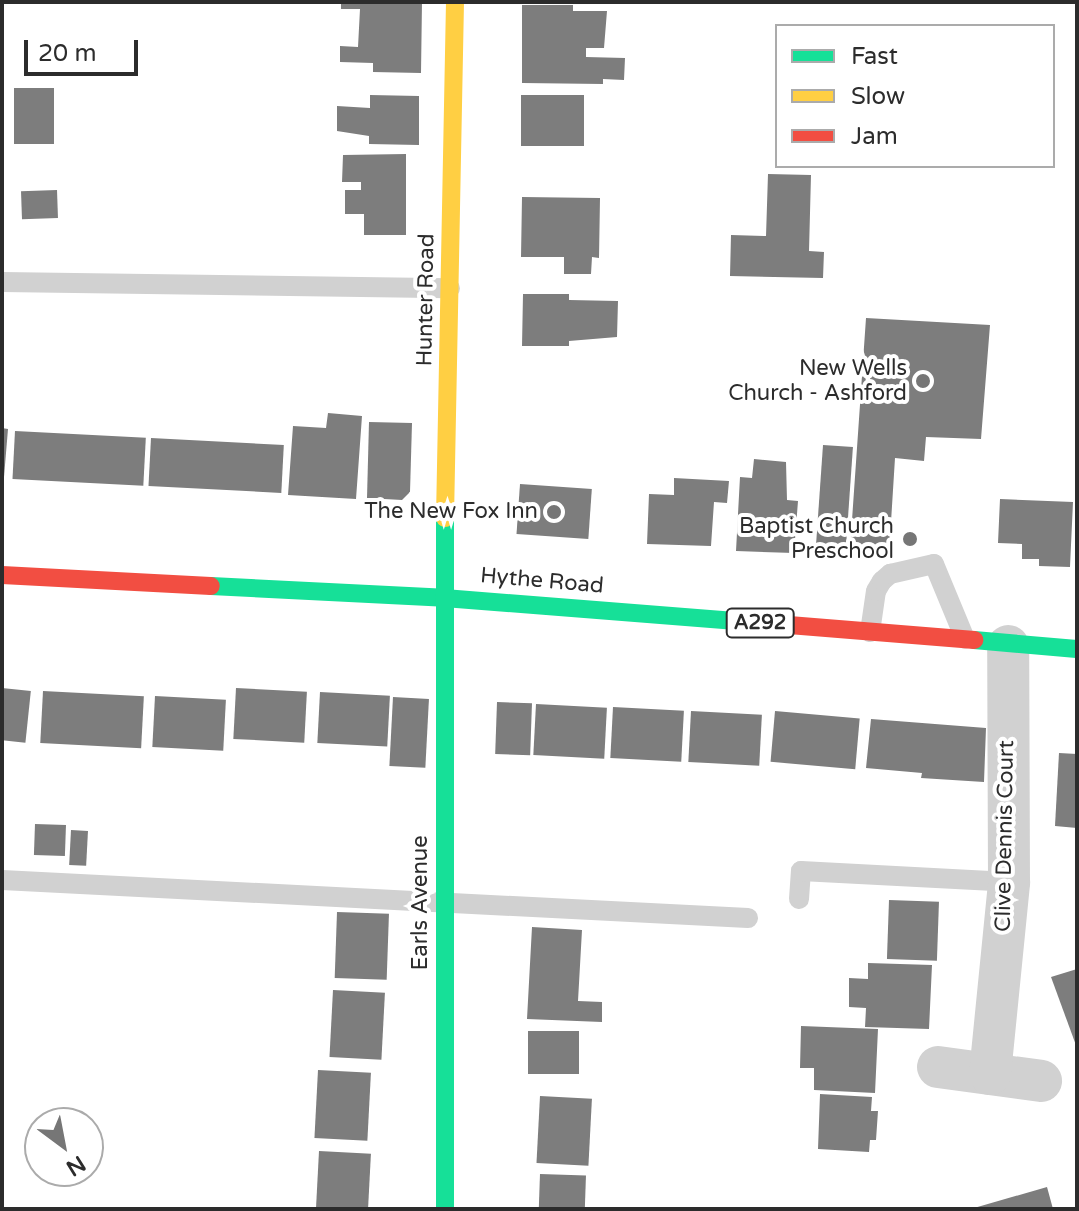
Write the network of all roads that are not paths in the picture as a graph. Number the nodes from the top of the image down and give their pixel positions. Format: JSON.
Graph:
{"nodes":[{"id":1,"x":455,"y":2,"type":"edge"},
{"id":2,"x":2,"y":282,"type":"edge"},
{"id":3,"x":450,"y":288,"type":"junction"},
{"id":4,"x":2,"y":575,"type":"edge"},
{"id":5,"x":444,"y":598,"type":"junction"},
{"id":6,"x":870,"y":632,"type":"junction"},
{"id":7,"x":965,"y":639,"type":"junction"},
{"id":8,"x":1008,"y":646,"type":"junction"},
{"id":9,"x":1077,"y":649,"type":"edge"},
{"id":10,"x":2,"y":880,"type":"edge"},
{"id":11,"x":1009,"y":882,"type":"junction"},
{"id":12,"x":799,"y":899,"type":"dead end"},
{"id":13,"x":445,"y":905,"type":"junction"},
{"id":14,"x":748,"y":918,"type":"dead end"},
{"id":15,"x":938,"y":1067,"type":"dead end"},
{"id":16,"x":990,"y":1074,"type":"junction"},
{"id":17,"x":1041,"y":1081,"type":"dead end"},
{"id":18,"x":445,"y":1209,"type":"edge"}],
"edges":[{"from":1,"to":3,"type":"street","name":"Hunter Road"},
{"from":2,"to":3,"type":"lane"},
{"from":3,"to":5,"type":"street","name":"Hunter Road"},
{"from":4,"to":5,"type":"street","name":"Hythe Road","number":"A292"},
{"from":5,"to":6,"type":"street","name":"Hythe Road","number":"A292"},
{"from":5,"to":13,"type":"street","name":"Earls Avenue"},
{"from":6,"to":7,"type":"street","name":"Hythe Road","number":"A292"},
{"from":6,"to":7,"type":"lane"},
{"from":7,"to":8,"type":"street","name":"Hythe Road","number":"A292"},
{"from":8,"to":9,"type":"street","name":"Hythe Road","number":"A292"},
{"from":8,"to":11,"type":"street","name":"Clive Dennis Court"},
{"from":10,"to":13,"type":"lane"},
{"from":11,"to":12,"type":"lane"},
{"from":11,"to":16,"type":"street","name":"Clive Dennis Court"},
{"from":13,"to":14,"type":"lane"},
{"from":13,"to":18,"type":"street","name":"Earls Avenue"},
{"from":15,"to":16,"type":"street"},
{"from":16,"to":17,"type":"street"}]}
